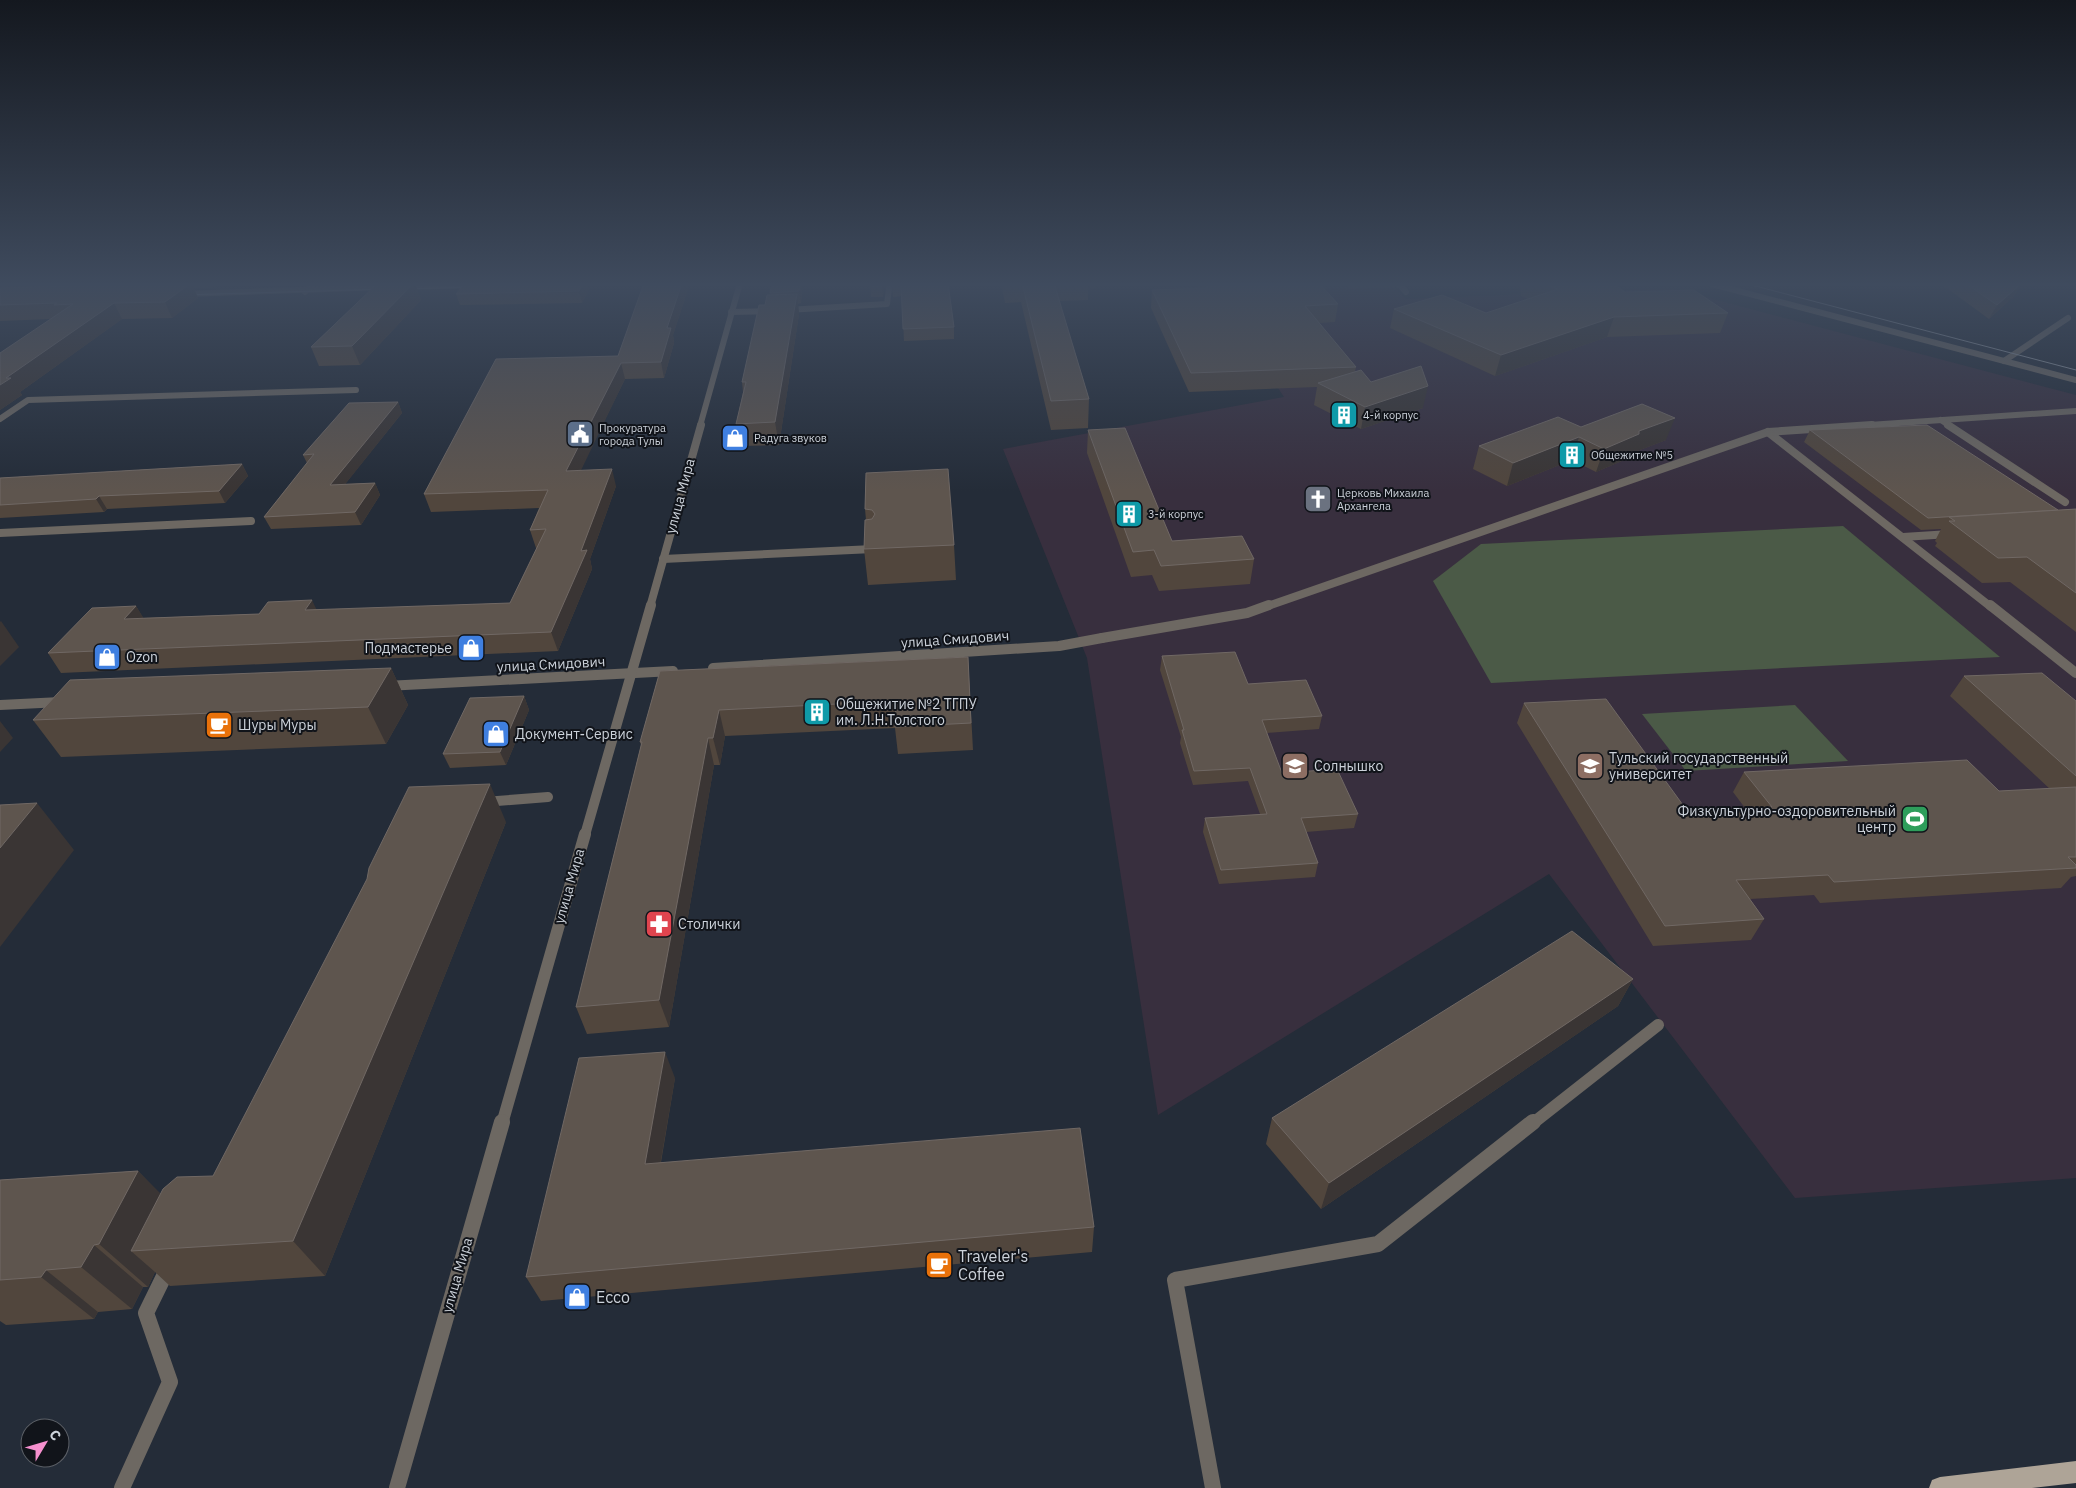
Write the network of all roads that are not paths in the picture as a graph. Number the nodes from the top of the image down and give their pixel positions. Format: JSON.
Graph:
{"nodes":[{"id":1,"x":720,"y":352,"type":"edge"},
{"id":2,"x":1972,"y":352,"type":"edge"},
{"id":3,"x":2017,"y":352,"type":"edge"},
{"id":4,"x":2004,"y":361,"type":"junction"},
{"id":5,"x":2076,"y":380,"type":"edge"},
{"id":6,"x":356,"y":390,"type":"dead end"},
{"id":7,"x":2076,"y":410,"type":"edge"},
{"id":8,"x":2063,"y":411,"type":"junction"},
{"id":9,"x":0,"y":419,"type":"edge"},
{"id":10,"x":2076,"y":419,"type":"edge"},
{"id":11,"x":1941,"y":420,"type":"junction"},
{"id":12,"x":1768,"y":432,"type":"junction"},
{"id":13,"x":2065,"y":502,"type":"dead end"},
{"id":14,"x":251,"y":521,"type":"dead end"},
{"id":15,"x":0,"y":533,"type":"edge"},
{"id":16,"x":1961,"y":533,"type":"edge"},
{"id":17,"x":1903,"y":537,"type":"junction"},
{"id":18,"x":873,"y":549,"type":"edge"},
{"id":19,"x":662,"y":559,"type":"junction"},
{"id":20,"x":705,"y":669,"type":"edge"},
{"id":21,"x":686,"y":670,"type":"edge"},
{"id":22,"x":2076,"y":673,"type":"edge"},
{"id":23,"x":631,"y":674,"type":"junction"},
{"id":24,"x":376,"y":686,"type":"edge"},
{"id":25,"x":69,"y":701,"type":"edge"},
{"id":26,"x":0,"y":705,"type":"edge"},
{"id":27,"x":548,"y":797,"type":"dead end"},
{"id":28,"x":473,"y":803,"type":"edge"},
{"id":29,"x":1658,"y":1025,"type":"dead end"},
{"id":30,"x":175,"y":1254,"type":"edge"},
{"id":31,"x":2076,"y":1472,"type":"edge"},
{"id":32,"x":122,"y":1488,"type":"edge"},
{"id":33,"x":397,"y":1488,"type":"edge"},
{"id":34,"x":1213,"y":1488,"type":"edge"},
{"id":35,"x":1940,"y":1488,"type":"edge"}],
"edges":[{"from":1,"to":19,"type":"street","name":"улица Мира"},
{"from":2,"to":4,"type":"street"},
{"from":3,"to":4,"type":"street"},
{"from":4,"to":5,"type":"street"},
{"from":6,"to":9,"type":"street"},
{"from":7,"to":8,"type":"street","name":"улица Смидович"},
{"from":8,"to":10,"type":"street"},
{"from":8,"to":11,"type":"street","name":"улица Смидович"},
{"from":11,"to":12,"type":"street","name":"улица Смидович"},
{"from":11,"to":13,"type":"street"},
{"from":12,"to":17,"type":"street"},
{"from":12,"to":20,"type":"street","name":"улица Смидович"},
{"from":14,"to":15,"type":"street"},
{"from":16,"to":17,"type":"street"},
{"from":17,"to":22,"type":"street"},
{"from":18,"to":19,"type":"street"},
{"from":19,"to":23,"type":"street","name":"улица Мира"},
{"from":21,"to":23,"type":"street","name":"улица Смидович"},
{"from":23,"to":24,"type":"street","name":"улица Смидович"},
{"from":23,"to":33,"type":"street","name":"улица Мира"},
{"from":25,"to":26,"type":"street"},
{"from":27,"to":28,"type":"street"},
{"from":29,"to":34,"type":"street"},
{"from":30,"to":32,"type":"street"},
{"from":31,"to":35,"type":"main road"}]}
